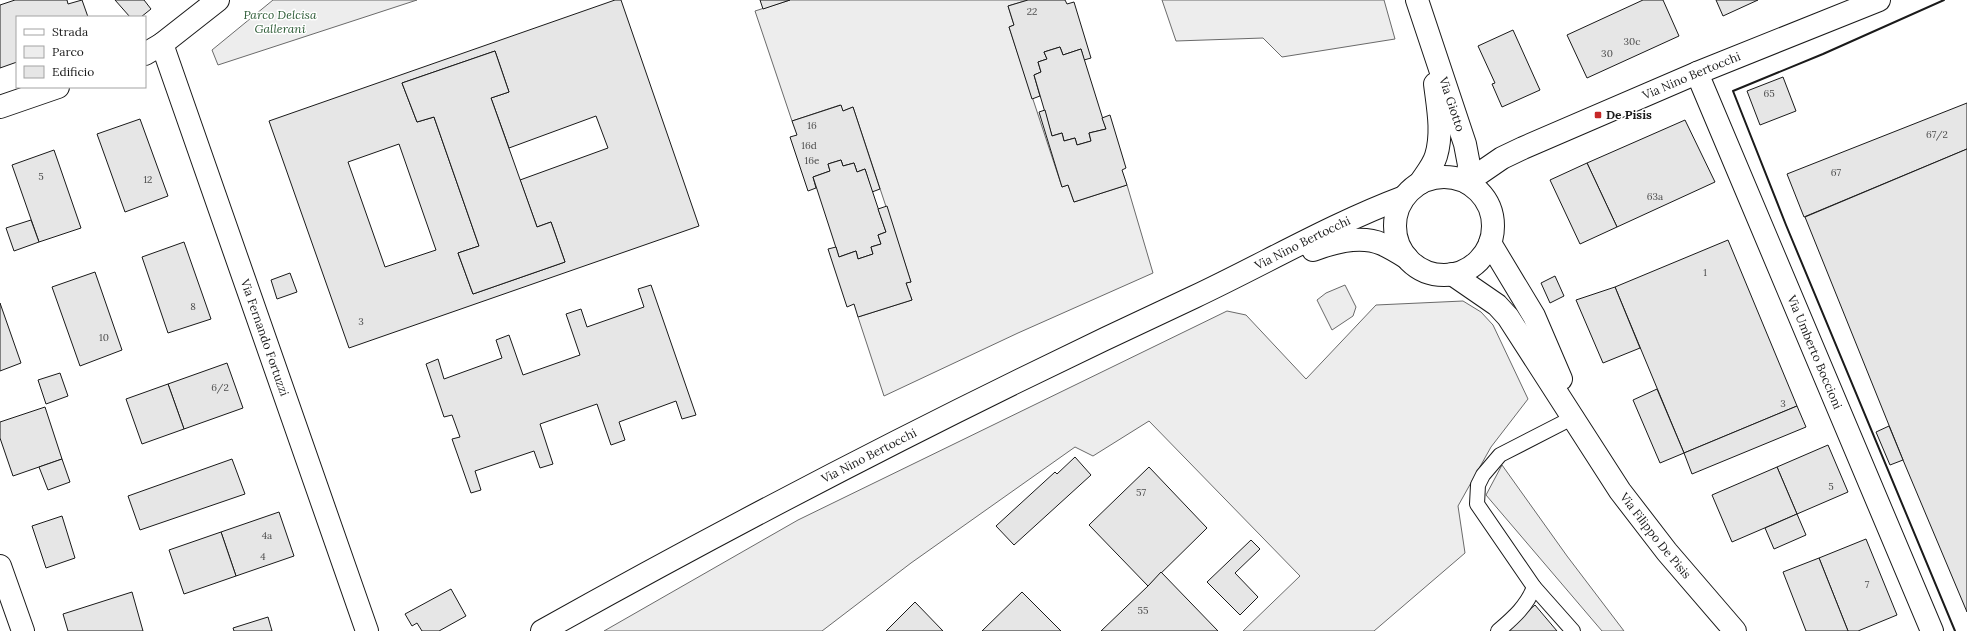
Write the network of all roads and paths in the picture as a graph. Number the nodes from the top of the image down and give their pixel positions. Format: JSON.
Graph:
{"nodes":[{"id":1,"x":218,"y":0,"type":"edge"},
{"id":2,"x":1417,"y":0,"type":"edge"},
{"id":3,"x":1879,"y":0,"type":"edge"},
{"id":4,"x":1426,"y":28,"type":"junction"},
{"id":5,"x":154,"y":49,"type":"edge"},
{"id":6,"x":1697,"y":73,"type":"junction"},
{"id":7,"x":55,"y":88,"type":"edge"},
{"id":8,"x":0,"y":107,"type":"edge"},
{"id":9,"x":1467,"y":182,"type":"junction"},
{"id":10,"x":1412,"y":190,"type":"junction"},
{"id":11,"x":1490,"y":243,"type":"junction"},
{"id":12,"x":1407,"y":258,"type":"junction"},
{"id":13,"x":1452,"y":274,"type":"junction"},
{"id":14,"x":1202,"y":293,"type":"junction"},
{"id":15,"x":1577,"y":423,"type":"junction"},
{"id":16,"x":0,"y":566,"type":"edge"},
{"id":17,"x":1534,"y":587,"type":"junction"},
{"id":18,"x":23,"y":631,"type":"edge"},
{"id":19,"x":367,"y":631,"type":"edge"},
{"id":20,"x":542,"y":631,"type":"edge"},
{"id":21,"x":1498,"y":631,"type":"edge"},
{"id":22,"x":1573,"y":631,"type":"edge"},
{"id":23,"x":1735,"y":631,"type":"edge"},
{"id":24,"x":1932,"y":631,"type":"edge"}],
"edges":[{"from":1,"to":5,"type":"street"},
{"from":2,"to":4,"type":"street","name":"Via Giotto"},
{"from":3,"to":6,"type":"street","name":"Via Nino Bertocchi"},
{"from":4,"to":9,"type":"street","name":"Via Giotto"},
{"from":4,"to":10,"type":"street","name":"Via Giotto"},
{"from":5,"to":19,"type":"street","name":"Via Fernando Fortuzzi"},
{"from":6,"to":9,"type":"street","name":"Via Nino Bertocchi"},
{"from":6,"to":24,"type":"street","name":"Via Umberto Boccioni"},
{"from":7,"to":8,"type":"street"},
{"from":9,"to":10,"type":"street","name":"Via Nino Bertocchi"},
{"from":9,"to":11,"type":"street","name":"Via Nino Bertocchi"},
{"from":10,"to":12,"type":"street","name":"Via Nino Bertocchi"},
{"from":10,"to":14,"type":"street","name":"Via Nino Bertocchi"},
{"from":11,"to":13,"type":"street","name":"Via Nino Bertocchi"},
{"from":11,"to":15,"type":"street","name":"Via Filippo De Pisis"},
{"from":12,"to":13,"type":"street","name":"Via Nino Bertocchi"},
{"from":12,"to":14,"type":"street","name":"Via Nino Bertocchi"},
{"from":13,"to":15,"type":"street","name":"Via Filippo De Pisis"},
{"from":14,"to":20,"type":"street","name":"Via Nino Bertocchi"},
{"from":15,"to":17,"type":"lane"},
{"from":15,"to":23,"type":"street","name":"Via Filippo De Pisis"},
{"from":16,"to":18,"type":"street"},
{"from":17,"to":21,"type":"lane"},
{"from":17,"to":22,"type":"lane"}]}
